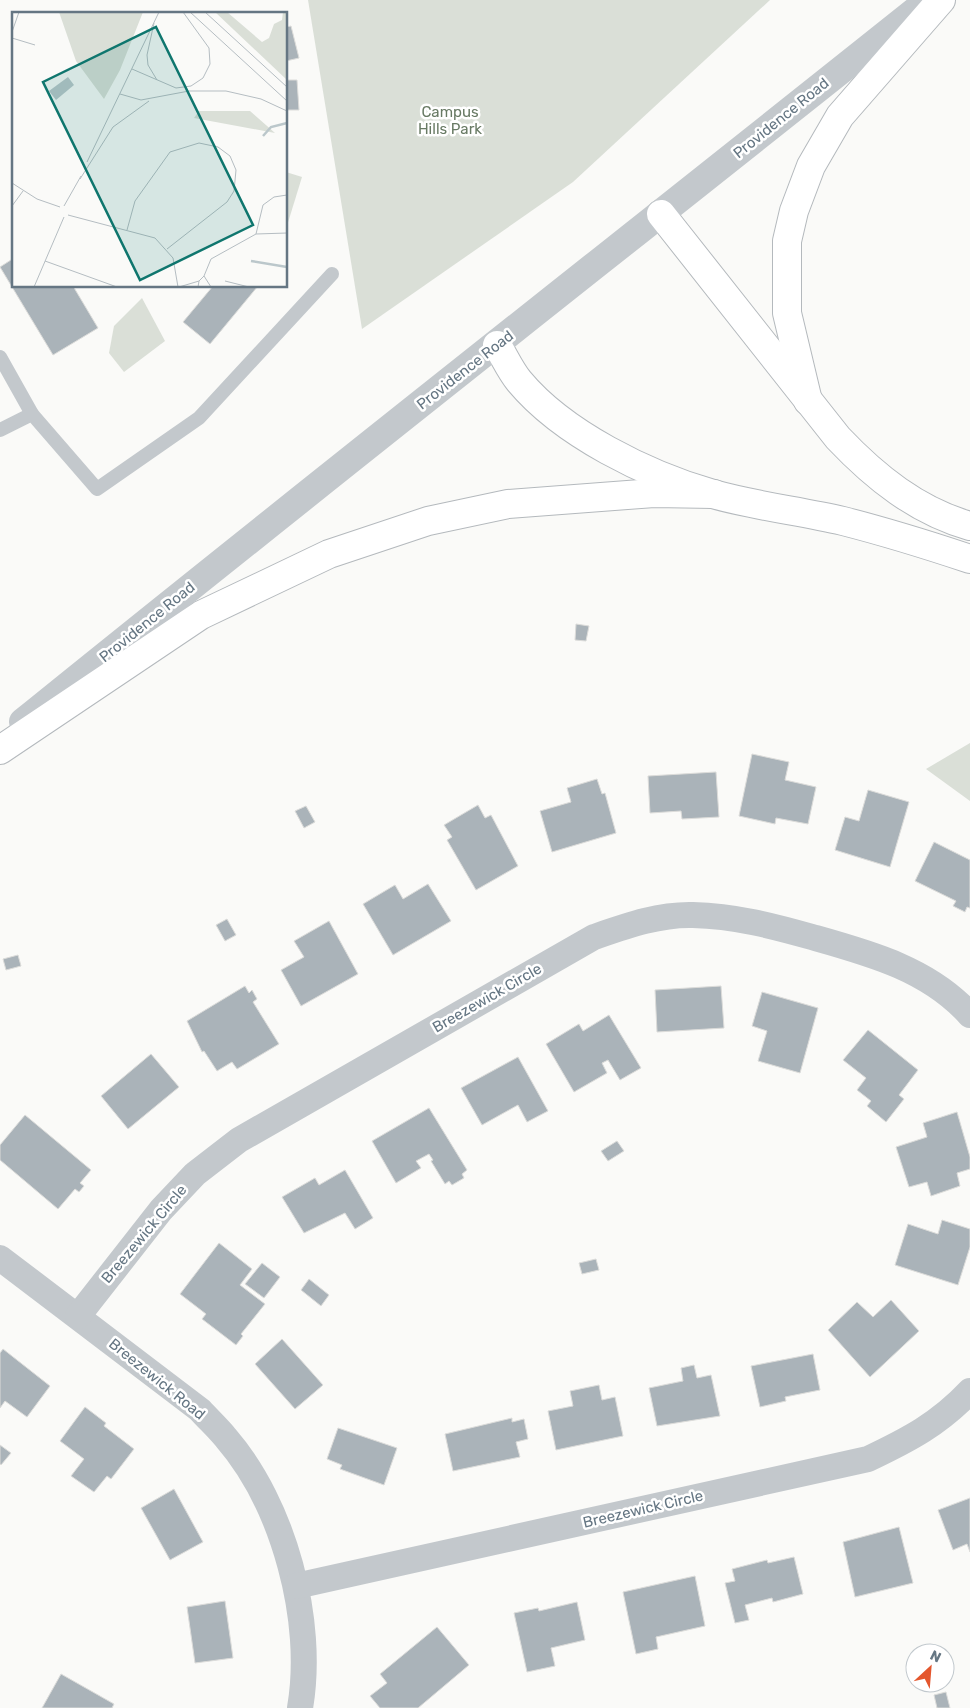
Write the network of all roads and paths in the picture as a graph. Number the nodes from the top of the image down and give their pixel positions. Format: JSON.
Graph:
{"nodes":[{"id":1,"x":930,"y":0,"type":"edge"},
{"id":2,"x":941,"y":0,"type":"edge"},
{"id":3,"x":661,"y":214,"type":"junction"},
{"id":4,"x":332,"y":274,"type":"dead end"},
{"id":5,"x":497,"y":345,"type":"junction"},
{"id":6,"x":0,"y":357,"type":"edge"},
{"id":7,"x":808,"y":401,"type":"junction"},
{"id":8,"x":32,"y":414,"type":"junction"},
{"id":9,"x":0,"y":430,"type":"edge"},
{"id":10,"x":714,"y":494,"type":"junction"},
{"id":11,"x":970,"y":526,"type":"edge"},
{"id":12,"x":970,"y":559,"type":"edge"},
{"id":13,"x":0,"y":740,"type":"edge"},
{"id":14,"x":0,"y":750,"type":"edge"},
{"id":15,"x":970,"y":1015,"type":"edge"},
{"id":16,"x":0,"y":1258,"type":"edge"},
{"id":17,"x":78,"y":1316,"type":"junction"},
{"id":18,"x":970,"y":1391,"type":"edge"},
{"id":19,"x":296,"y":1586,"type":"junction"},
{"id":20,"x":300,"y":1708,"type":"edge"}],
"edges":[{"from":1,"to":3,"type":"street","name":"Providence Road"},
{"from":2,"to":7,"type":"highway"},
{"from":3,"to":5,"type":"street","name":"Providence Road"},
{"from":3,"to":7,"type":"highway"},
{"from":4,"to":8,"type":"lane"},
{"from":5,"to":10,"type":"highway"},
{"from":5,"to":13,"type":"street","name":"Providence Road"},
{"from":6,"to":8,"type":"lane"},
{"from":7,"to":11,"type":"highway"},
{"from":8,"to":9,"type":"lane"},
{"from":10,"to":12,"type":"highway"},
{"from":10,"to":14,"type":"highway"},
{"from":15,"to":17,"type":"street","name":"Breezewick Circle"},
{"from":16,"to":17,"type":"street","name":"Breezewick Road"},
{"from":17,"to":19,"type":"street","name":"Breezewick Road"},
{"from":18,"to":19,"type":"street","name":"Breezewick Circle"},
{"from":19,"to":20,"type":"street","name":"Breezewick Road"}]}
